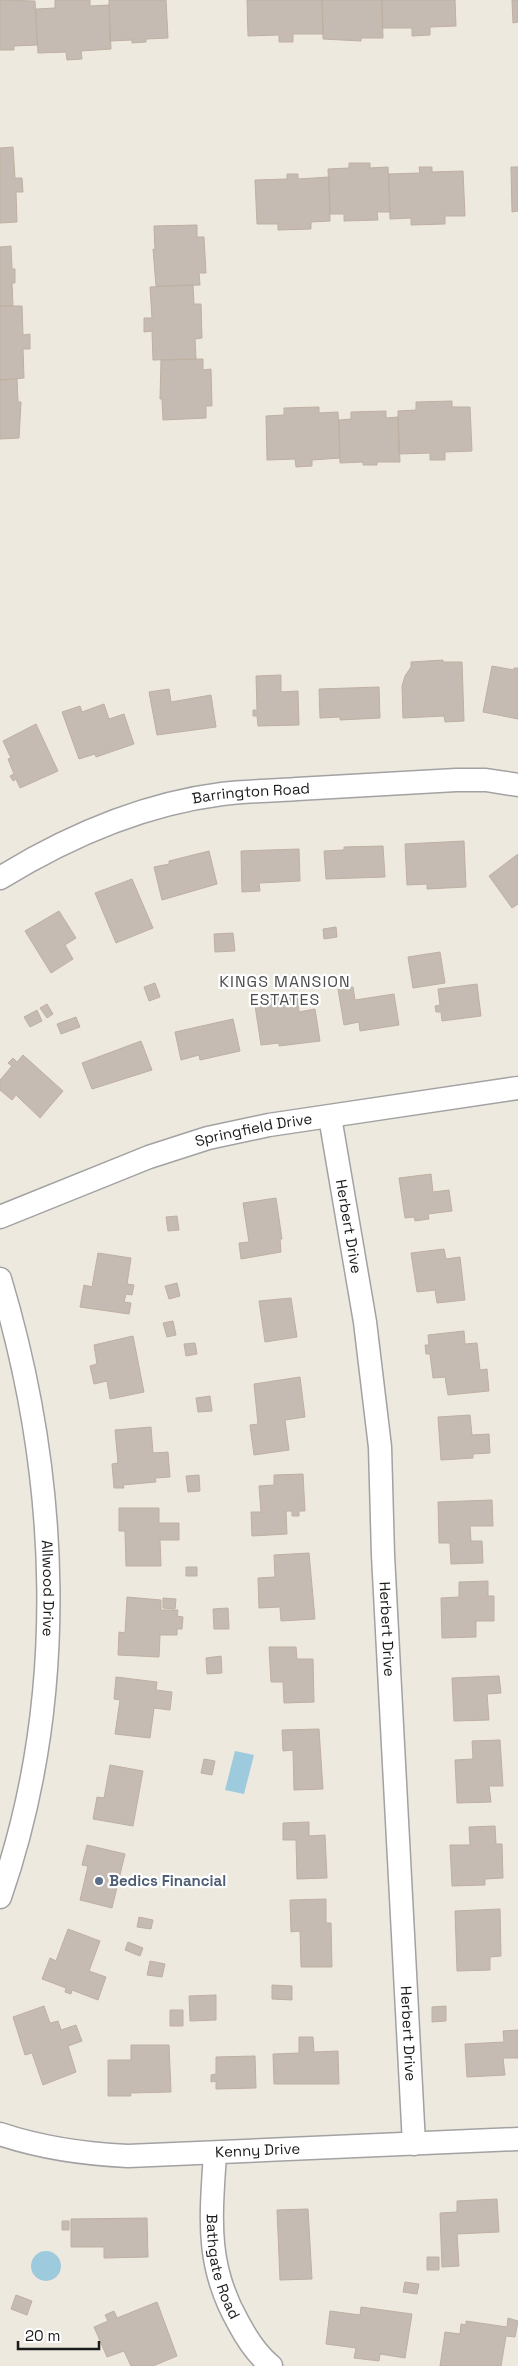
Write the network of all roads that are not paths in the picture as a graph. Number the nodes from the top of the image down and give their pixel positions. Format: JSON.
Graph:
{"nodes":[{"id":1,"x":518,"y":785,"type":"edge"},
{"id":2,"x":0,"y":878,"type":"edge"},
{"id":3,"x":518,"y":1088,"type":"edge"},
{"id":4,"x":330,"y":1117,"type":"junction"},
{"id":5,"x":0,"y":1217,"type":"edge"},
{"id":6,"x":0,"y":1279,"type":"edge"},
{"id":7,"x":0,"y":1897,"type":"edge"},
{"id":8,"x":0,"y":2134,"type":"edge"},
{"id":9,"x":518,"y":2139,"type":"edge"},
{"id":10,"x":414,"y":2144,"type":"junction"},
{"id":11,"x":215,"y":2153,"type":"junction"},
{"id":12,"x":271,"y":2366,"type":"edge"}],
"edges":[{"from":1,"to":2,"type":"street","name":"Barrington Road"},
{"from":3,"to":4,"type":"street","name":"Springfield Drive"},
{"from":4,"to":5,"type":"street","name":"Springfield Drive"},
{"from":4,"to":10,"type":"street","name":"Herbert Drive"},
{"from":6,"to":7,"type":"street","name":"Allwood Drive"},
{"from":8,"to":11,"type":"street","name":"Kenny Drive"},
{"from":9,"to":10,"type":"street","name":"Kenny Drive"},
{"from":10,"to":11,"type":"street","name":"Kenny Drive"},
{"from":11,"to":12,"type":"street","name":"Bathgate Road"}]}
